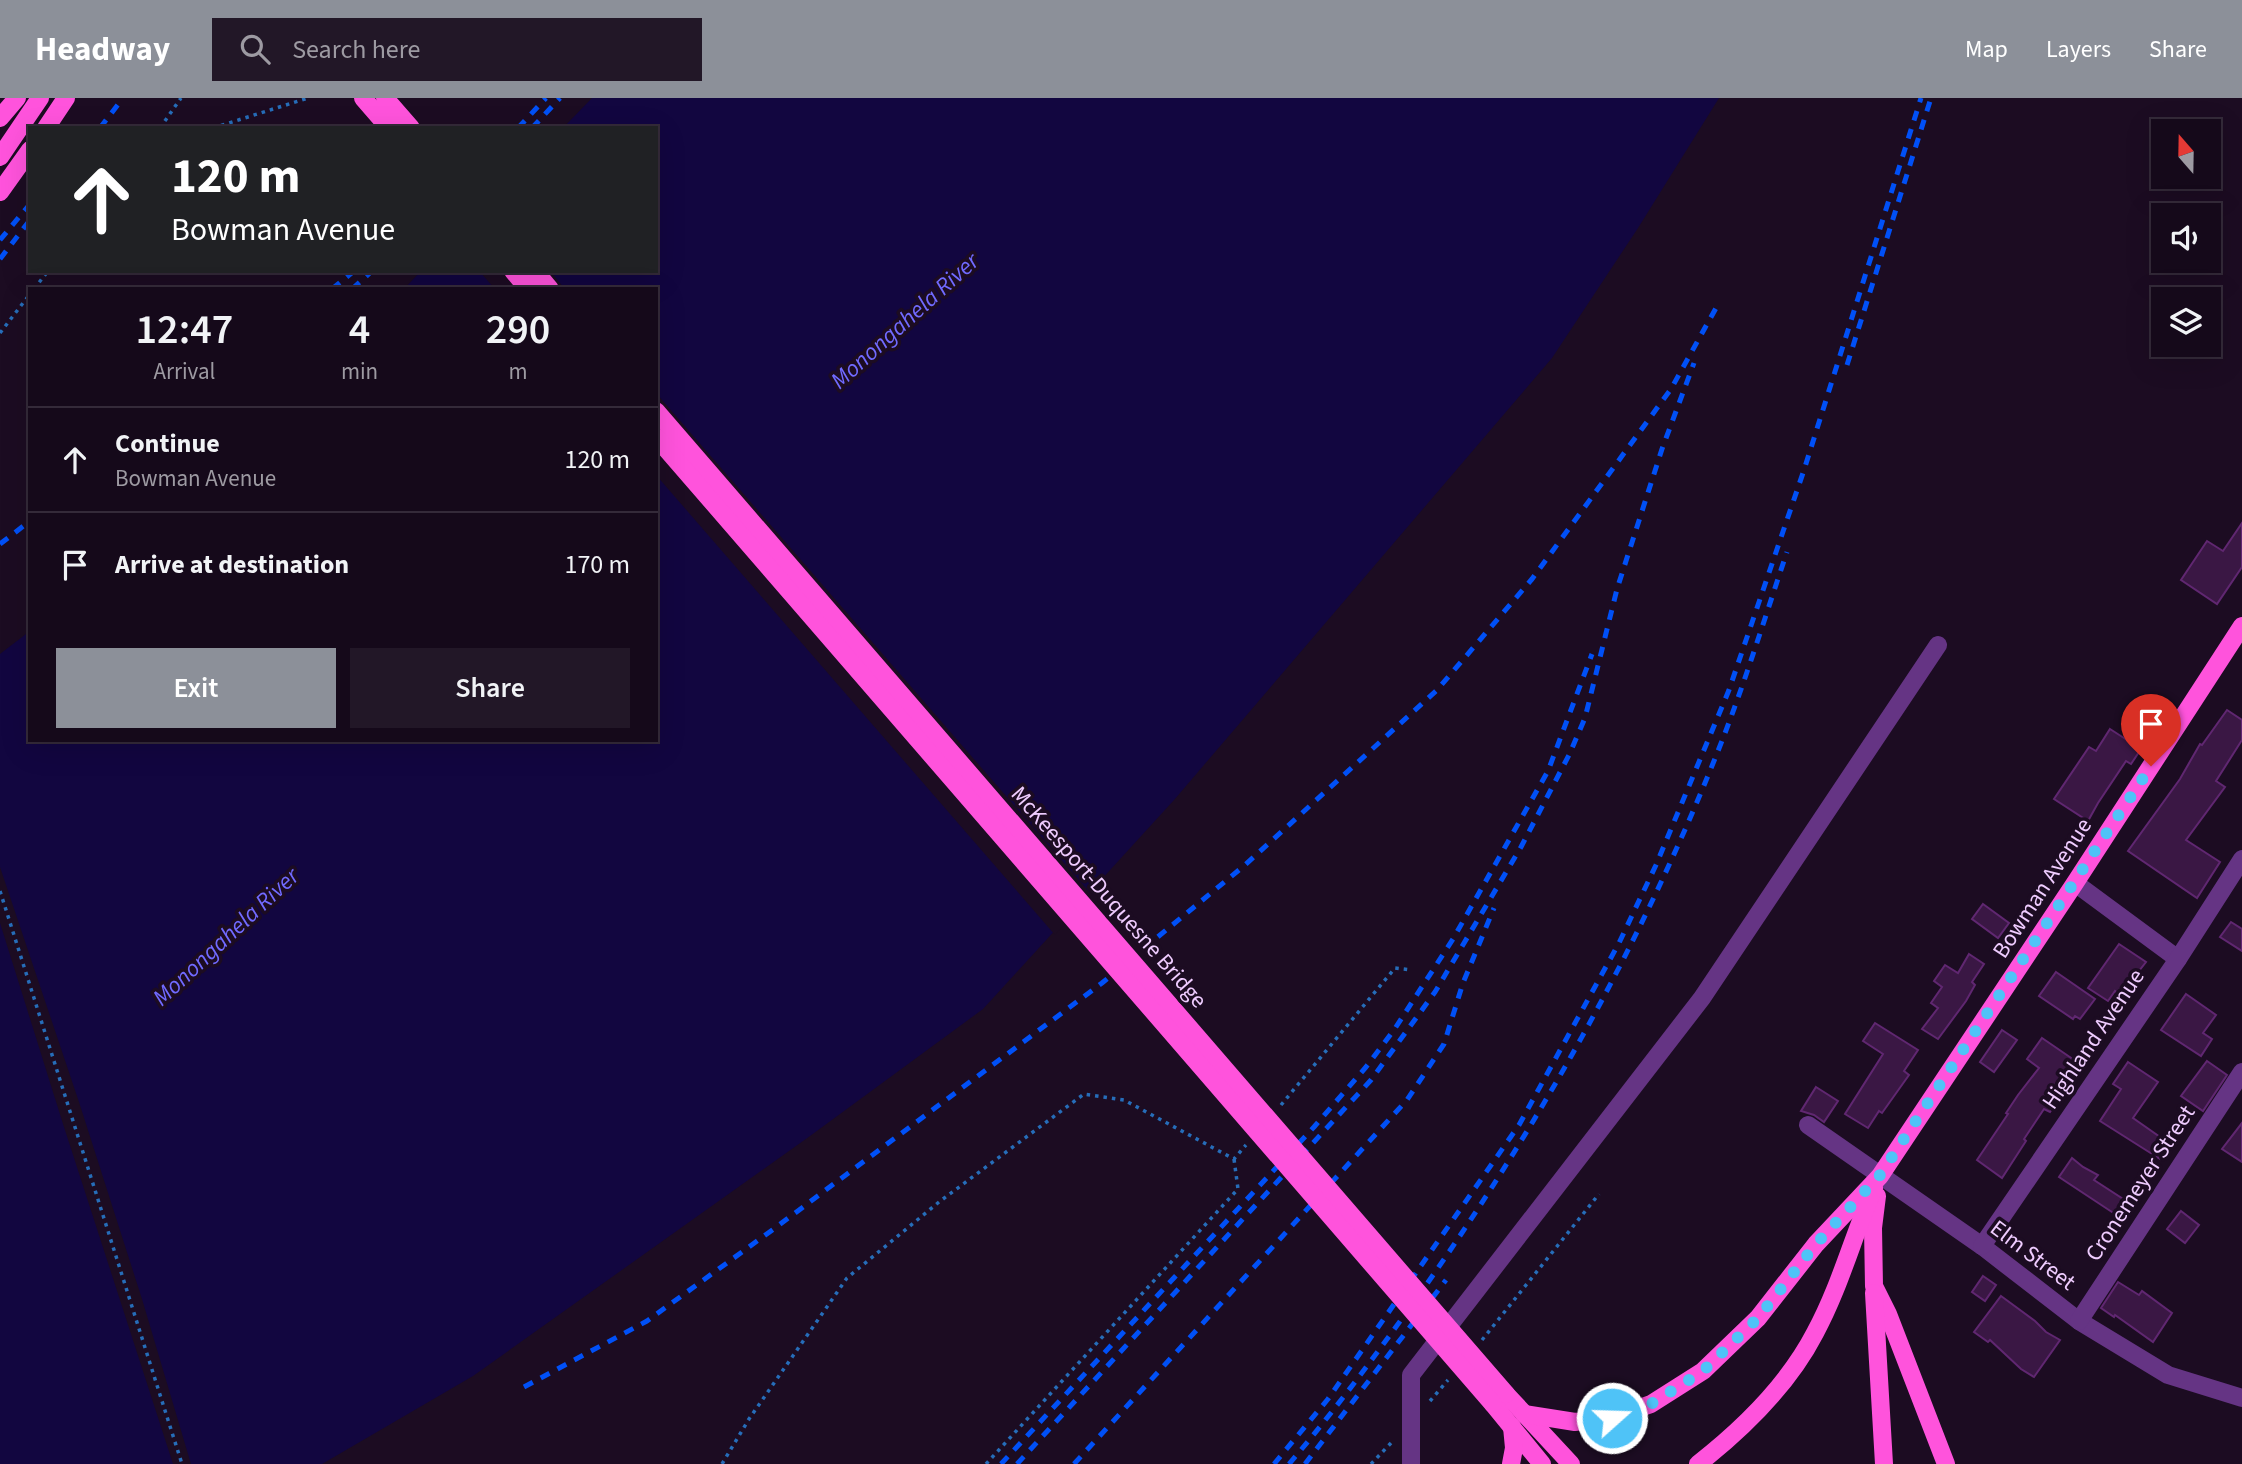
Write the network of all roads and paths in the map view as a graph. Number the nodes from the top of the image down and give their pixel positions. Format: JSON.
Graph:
{"nodes":[{"id":1,"x":17,"y":98,"type":"edge"},
{"id":2,"x":40,"y":98,"type":"edge"},
{"id":3,"x":66,"y":98,"type":"edge"},
{"id":4,"x":181,"y":98,"type":"edge"},
{"id":5,"x":307,"y":98,"type":"edge"},
{"id":6,"x":363,"y":98,"type":"edge"},
{"id":7,"x":385,"y":98,"type":"edge"},
{"id":8,"x":0,"y":118,"type":"edge"},
{"id":9,"x":47,"y":126,"type":"edge"},
{"id":10,"x":160,"y":126,"type":"edge"},
{"id":11,"x":219,"y":126,"type":"edge"},
{"id":12,"x":387,"y":126,"type":"edge"},
{"id":13,"x":409,"y":126,"type":"edge"},
{"id":14,"x":28,"y":153,"type":"edge"},
{"id":15,"x":0,"y":157,"type":"edge"},
{"id":16,"x":0,"y":192,"type":"edge"},
{"id":17,"x":46,"y":273,"type":"edge"},
{"id":18,"x":515,"y":273,"type":"edge"},
{"id":19,"x":537,"y":273,"type":"edge"},
{"id":20,"x":36,"y":287,"type":"edge"},
{"id":21,"x":526,"y":287,"type":"edge"},
{"id":22,"x":548,"y":287,"type":"edge"},
{"id":23,"x":28,"y":297,"type":"edge"},
{"id":24,"x":0,"y":333,"type":"edge"},
{"id":25,"x":658,"y":413,"type":"edge"},
{"id":26,"x":658,"y":439,"type":"edge"},
{"id":27,"x":2242,"y":626,"type":"edge"},
{"id":28,"x":1938,"y":645,"type":"dead end"},
{"id":29,"x":2242,"y":859,"type":"edge"},
{"id":30,"x":2075,"y":883,"type":"junction"},
{"id":31,"x":0,"y":891,"type":"edge"},
{"id":32,"x":2178,"y":959,"type":"junction"},
{"id":33,"x":1412,"y":970,"type":"dead end"},
{"id":34,"x":2242,"y":1072,"type":"edge"},
{"id":35,"x":1279,"y":1108,"type":"dead end"},
{"id":36,"x":1808,"y":1125,"type":"dead end"},
{"id":37,"x":1252,"y":1139,"type":"dead end"},
{"id":38,"x":1234,"y":1159,"type":"junction"},
{"id":39,"x":1880,"y":1175,"type":"junction"},
{"id":40,"x":1599,"y":1194,"type":"dead end"},
{"id":41,"x":1982,"y":1246,"type":"junction"},
{"id":42,"x":1874,"y":1286,"type":"junction"},
{"id":43,"x":2079,"y":1321,"type":"junction"},
{"id":44,"x":1482,"y":1341,"type":"dead end"},
{"id":45,"x":1455,"y":1371,"type":"dead end"},
{"id":46,"x":2242,"y":1398,"type":"edge"},
{"id":47,"x":1499,"y":1399,"type":"junction"},
{"id":48,"x":1524,"y":1414,"type":"junction"},
{"id":49,"x":1411,"y":1422,"type":"junction"},
{"id":50,"x":1512,"y":1427,"type":"junction"},
{"id":51,"x":182,"y":1464,"type":"edge"},
{"id":52,"x":722,"y":1464,"type":"edge"},
{"id":53,"x":986,"y":1464,"type":"edge"},
{"id":54,"x":1371,"y":1464,"type":"edge"},
{"id":55,"x":1411,"y":1464,"type":"edge"},
{"id":56,"x":1511,"y":1464,"type":"edge"},
{"id":57,"x":1542,"y":1464,"type":"edge"},
{"id":58,"x":1571,"y":1464,"type":"edge"},
{"id":59,"x":1698,"y":1464,"type":"edge"},
{"id":60,"x":1884,"y":1464,"type":"edge"},
{"id":61,"x":1946,"y":1464,"type":"edge"}],
"edges":[{"from":1,"to":8,"type":"main road"},
{"from":2,"to":15,"type":"main road"},
{"from":3,"to":9,"type":"main road"},
{"from":4,"to":10,"type":"path"},
{"from":5,"to":11,"type":"path"},
{"from":6,"to":12,"type":"main road"},
{"from":7,"to":13,"type":"main road"},
{"from":14,"to":16,"type":"main road"},
{"from":17,"to":20,"type":"path"},
{"from":18,"to":21,"type":"main road"},
{"from":19,"to":22,"type":"main road"},
{"from":23,"to":24,"type":"path"},
{"from":25,"to":47,"type":"main road","name":"McKeesport-Duquesne Bridge","bridge":true},
{"from":26,"to":47,"type":"main road","name":"McKeesport-Duquesne Bridge","bridge":true},
{"from":27,"to":30,"type":"main road","name":"Bowman Avenue"},
{"from":28,"to":49,"type":"street"},
{"from":29,"to":32,"type":"street","name":"Highland Avenue"},
{"from":30,"to":32,"type":"street"},
{"from":30,"to":39,"type":"main road","name":"Bowman Avenue"},
{"from":31,"to":51,"type":"path"},
{"from":32,"to":41,"type":"street","name":"Highland Avenue"},
{"from":33,"to":35,"type":"path"},
{"from":34,"to":43,"type":"street","name":"Cronemeyer Street"},
{"from":36,"to":39,"type":"street","name":"Elm Street"},
{"from":37,"to":38,"type":"path"},
{"from":38,"to":52,"type":"path"},
{"from":38,"to":53,"type":"path"},
{"from":39,"to":41,"type":"street","name":"Elm Street"},
{"from":39,"to":42,"type":"main road"},
{"from":39,"to":48,"type":"main road"},
{"from":39,"to":59,"type":"main road"},
{"from":40,"to":44,"type":"path"},
{"from":41,"to":43,"type":"street","name":"Elm Street"},
{"from":42,"to":60,"type":"main road"},
{"from":42,"to":61,"type":"main road"},
{"from":43,"to":46,"type":"street","name":"Elm Street"},
{"from":45,"to":49,"type":"path"},
{"from":47,"to":48,"type":"main road","name":"McKeesport-Duquesne Bridge"},
{"from":47,"to":50,"type":"main road","name":"McKeesport-Duquesne Bridge"},
{"from":48,"to":58,"type":"main road","name":"McKeesport-Duquesne Bridge"},
{"from":49,"to":54,"type":"path"},
{"from":49,"to":55,"type":"street"},
{"from":50,"to":56,"type":"main road"},
{"from":50,"to":57,"type":"main road","name":"McKeesport-Duquesne Bridge"}]}
